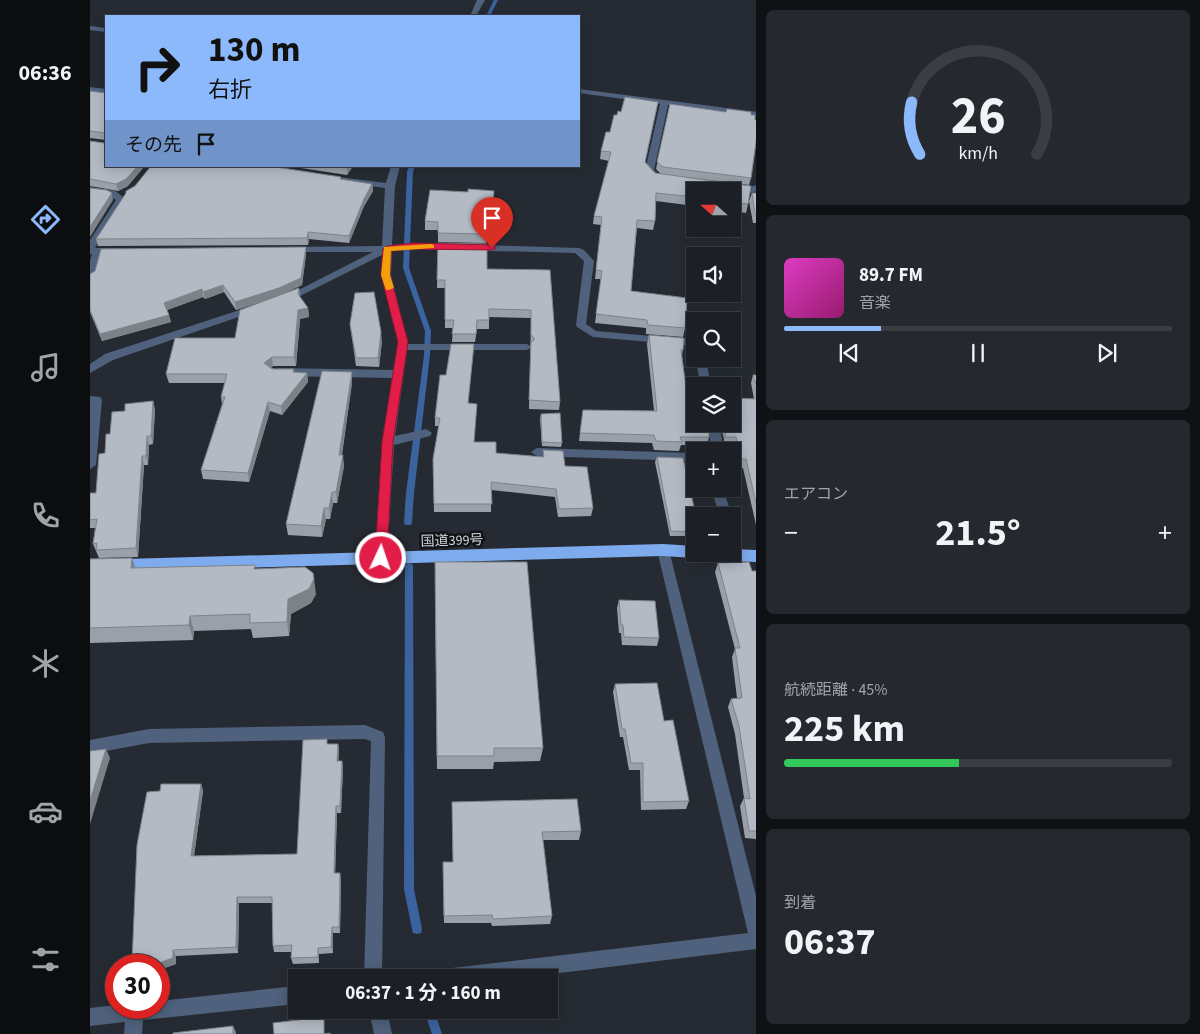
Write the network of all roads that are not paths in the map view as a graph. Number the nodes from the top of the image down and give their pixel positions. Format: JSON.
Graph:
{"nodes":[{"id":1,"x":481,"y":0,"type":"edge"},
{"id":2,"x":473,"y":15,"type":"edge"},
{"id":3,"x":90,"y":28,"type":"edge"},
{"id":4,"x":105,"y":30,"type":"edge"},
{"id":5,"x":90,"y":89,"type":"edge"},
{"id":6,"x":105,"y":91,"type":"edge"},
{"id":7,"x":580,"y":91,"type":"edge"},
{"id":8,"x":664,"y":103,"type":"junction"},
{"id":9,"x":756,"y":115,"type":"edge"},
{"id":10,"x":396,"y":167,"type":"edge"},
{"id":11,"x":312,"y":175,"type":"edge"},
{"id":12,"x":667,"y":179,"type":"edge"},
{"id":13,"x":390,"y":186,"type":"junction"},
{"id":14,"x":756,"y":188,"type":"edge"},
{"id":15,"x":741,"y":189,"type":"edge"},
{"id":16,"x":90,"y":190,"type":"edge"},
{"id":17,"x":277,"y":249,"type":"edge"},
{"id":18,"x":387,"y":249,"type":"junction"},
{"id":19,"x":93,"y":250,"type":"edge"},
{"id":20,"x":128,"y":250,"type":"edge"},
{"id":21,"x":90,"y":278,"type":"edge"},
{"id":22,"x":686,"y":343,"type":"edge"},
{"id":23,"x":402,"y":347,"type":"junction"},
{"id":24,"x":527,"y":347,"type":"dead end"},
{"id":25,"x":90,"y":369,"type":"edge"},
{"id":26,"x":274,"y":372,"type":"edge"},
{"id":27,"x":398,"y":374,"type":"junction"},
{"id":28,"x":90,"y":400,"type":"edge"},
{"id":29,"x":426,"y":433,"type":"dead end"},
{"id":30,"x":388,"y":442,"type":"junction"},
{"id":31,"x":537,"y":452,"type":"dead end"},
{"id":32,"x":686,"y":457,"type":"edge"},
{"id":33,"x":90,"y":465,"type":"edge"},
{"id":34,"x":663,"y":550,"type":"junction"},
{"id":35,"x":686,"y":551,"type":"edge"},
{"id":36,"x":741,"y":556,"type":"edge"},
{"id":37,"x":756,"y":556,"type":"edge"},
{"id":38,"x":381,"y":558,"type":"junction"},
{"id":39,"x":90,"y":566,"type":"edge"},
{"id":40,"x":90,"y":747,"type":"edge"},
{"id":41,"x":756,"y":938,"type":"edge"},
{"id":42,"x":373,"y":969,"type":"edge"},
{"id":43,"x":514,"y":969,"type":"edge"},
{"id":44,"x":288,"y":996,"type":"edge"},
{"id":45,"x":170,"y":1009,"type":"edge"},
{"id":46,"x":105,"y":1016,"type":"edge"},
{"id":47,"x":90,"y":1017,"type":"edge"},
{"id":48,"x":134,"y":1019,"type":"edge"},
{"id":49,"x":380,"y":1019,"type":"edge"},
{"id":50,"x":133,"y":1034,"type":"edge"},
{"id":51,"x":383,"y":1034,"type":"edge"}],
"edges":[{"from":1,"to":2,"type":"street"},
{"from":3,"to":4,"type":"street"},
{"from":5,"to":6,"type":"street"},
{"from":7,"to":8,"type":"street"},
{"from":8,"to":9,"type":"street"},
{"from":8,"to":12,"type":"street"},
{"from":10,"to":13,"type":"street"},
{"from":11,"to":13,"type":"street"},
{"from":13,"to":18,"type":"street"},
{"from":14,"to":15,"type":"street"},
{"from":16,"to":19,"type":"street"},
{"from":17,"to":18,"type":"street"},
{"from":18,"to":22,"type":"street"},
{"from":18,"to":23,"type":"street"},
{"from":18,"to":25,"type":"street"},
{"from":19,"to":20,"type":"street"},
{"from":19,"to":21,"type":"street"},
{"from":23,"to":24,"type":"street"},
{"from":23,"to":27,"type":"street"},
{"from":26,"to":27,"type":"street"},
{"from":27,"to":30,"type":"street"},
{"from":28,"to":33,"type":"street"},
{"from":29,"to":30,"type":"street"},
{"from":30,"to":38,"type":"street"},
{"from":31,"to":32,"type":"street"},
{"from":34,"to":35,"type":"highway","name":"国道399号"},
{"from":34,"to":38,"type":"highway","name":"国道399号"},
{"from":34,"to":41,"type":"street"},
{"from":36,"to":37,"type":"highway"},
{"from":38,"to":39,"type":"highway","name":"国道399号"},
{"from":40,"to":42,"type":"street"},
{"from":41,"to":43,"type":"street"},
{"from":44,"to":45,"type":"street"},
{"from":46,"to":47,"type":"street"},
{"from":48,"to":50,"type":"street"},
{"from":49,"to":51,"type":"street"}]}
